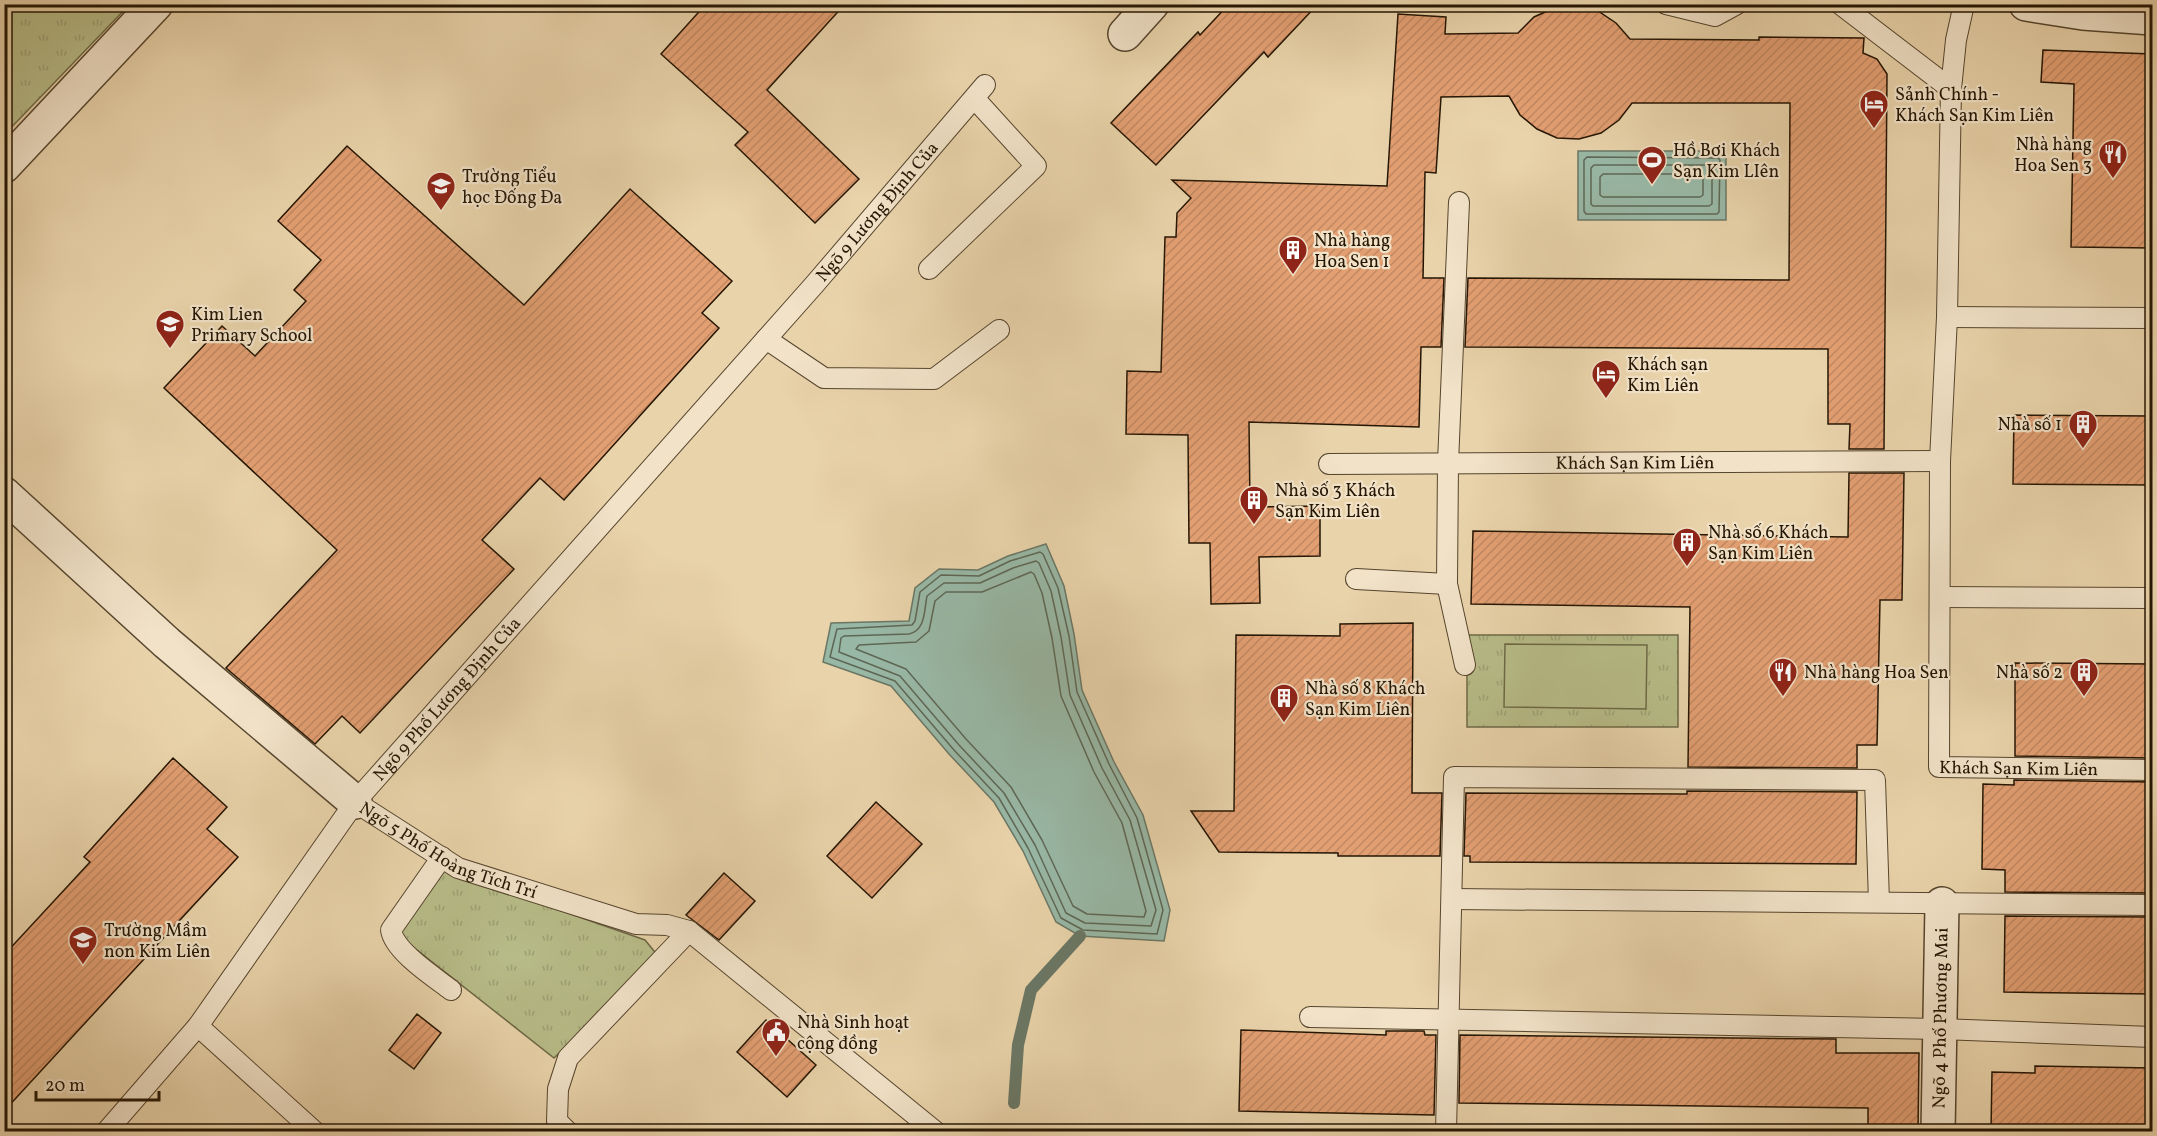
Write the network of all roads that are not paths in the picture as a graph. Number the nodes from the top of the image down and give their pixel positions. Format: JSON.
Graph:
{"nodes":[{"id":1,"x":156,"y":4,"type":"edge"},
{"id":2,"x":1152,"y":4,"type":"edge"},
{"id":3,"x":1666,"y":4,"type":"edge"},
{"id":4,"x":1737,"y":4,"type":"edge"},
{"id":5,"x":1840,"y":4,"type":"edge"},
{"id":6,"x":1964,"y":4,"type":"edge"},
{"id":7,"x":2026,"y":4,"type":"edge"},
{"id":8,"x":2152,"y":18,"type":"edge"},
{"id":9,"x":1125,"y":34,"type":"dead end"},
{"id":10,"x":1951,"y":89,"type":"junction"},
{"id":11,"x":4,"y":166,"type":"edge"},
{"id":12,"x":1459,"y":202,"type":"dead end"},
{"id":13,"x":929,"y":269,"type":"dead end"},
{"id":14,"x":1947,"y":316,"type":"junction"},
{"id":15,"x":2152,"y":318,"type":"edge"},
{"id":16,"x":999,"y":330,"type":"dead end"},
{"id":17,"x":766,"y":339,"type":"junction"},
{"id":18,"x":1940,"y":460,"type":"junction"},
{"id":19,"x":1448,"y":463,"type":"junction"},
{"id":20,"x":1329,"y":464,"type":"dead end"},
{"id":21,"x":4,"y":494,"type":"edge"},
{"id":22,"x":1356,"y":579,"type":"dead end"},
{"id":23,"x":1447,"y":584,"type":"junction"},
{"id":24,"x":1940,"y":597,"type":"junction"},
{"id":25,"x":2152,"y":598,"type":"edge"},
{"id":26,"x":1465,"y":665,"type":"dead end"},
{"id":27,"x":2152,"y":770,"type":"edge"},
{"id":28,"x":356,"y":802,"type":"junction"},
{"id":29,"x":442,"y":857,"type":"junction"},
{"id":30,"x":1452,"y":899,"type":"junction"},
{"id":31,"x":1879,"y":902,"type":"junction"},
{"id":32,"x":1942,"y":904,"type":"junction"},
{"id":33,"x":2152,"y":905,"type":"edge"},
{"id":34,"x":689,"y":931,"type":"junction"},
{"id":35,"x":451,"y":990,"type":"dead end"},
{"id":36,"x":1310,"y":1017,"type":"dead end"},
{"id":37,"x":1449,"y":1020,"type":"junction"},
{"id":38,"x":198,"y":1026,"type":"junction"},
{"id":39,"x":1940,"y":1029,"type":"junction"},
{"id":40,"x":2152,"y":1037,"type":"edge"},
{"id":41,"x":557,"y":1128,"type":"edge"},
{"id":42,"x":308,"y":1129,"type":"edge"},
{"id":43,"x":106,"y":1131,"type":"edge"},
{"id":44,"x":936,"y":1131,"type":"edge"},
{"id":45,"x":1446,"y":1131,"type":"edge"},
{"id":46,"x":1938,"y":1131,"type":"edge"}],
"edges":[{"from":1,"to":11,"type":"street"},
{"from":2,"to":9,"type":"street"},
{"from":3,"to":4,"type":"lane"},
{"from":5,"to":10,"type":"lane"},
{"from":6,"to":10,"type":"lane","name":"Khách Sạn Kim Liên"},
{"from":7,"to":8,"type":"street"},
{"from":10,"to":14,"type":"lane","name":"Khách Sạn Kim Liên"},
{"from":12,"to":19,"type":"lane"},
{"from":13,"to":17,"type":"lane","name":"Ngõ 9 Lương Định Của"},
{"from":14,"to":15,"type":"lane"},
{"from":14,"to":18,"type":"lane","name":"Khách Sạn Kim Liên"},
{"from":16,"to":17,"type":"lane"},
{"from":17,"to":28,"type":"lane","name":"Ngõ 9 Phố Lương Định Của"},
{"from":18,"to":19,"type":"lane","name":"Khách Sạn Kim Liên"},
{"from":18,"to":24,"type":"lane","name":"Khách Sạn Kim Liên"},
{"from":19,"to":20,"type":"lane","name":"Khách Sạn Kim Liên"},
{"from":19,"to":23,"type":"lane"},
{"from":21,"to":28,"type":"street","name":"Ngõ 5 Phố Hoàng Tích Trí"},
{"from":22,"to":23,"type":"lane"},
{"from":23,"to":26,"type":"lane"},
{"from":24,"to":25,"type":"lane"},
{"from":24,"to":27,"type":"lane","name":"Khách Sạn Kim Liên"},
{"from":28,"to":29,"type":"lane","name":"Ngõ 5 Phố Hoàng Tích Trí"},
{"from":28,"to":38,"type":"lane","name":"Ngõ 9 Phố Lương Định Của"},
{"from":29,"to":34,"type":"lane","name":"Ngõ 5 Phố Hoàng Tích Trí"},
{"from":29,"to":35,"type":"lane"},
{"from":30,"to":31,"type":"lane"},
{"from":30,"to":31,"type":"lane"},
{"from":30,"to":37,"type":"lane"},
{"from":31,"to":32,"type":"lane"},
{"from":32,"to":33,"type":"lane"},
{"from":32,"to":39,"type":"street","name":"Ngõ 4 Phố Phương Mai"},
{"from":34,"to":41,"type":"lane"},
{"from":34,"to":44,"type":"lane","name":"Ngõ 5 Phố Hoàng Tích Trí"},
{"from":36,"to":37,"type":"lane"},
{"from":37,"to":39,"type":"lane"},
{"from":37,"to":45,"type":"lane"},
{"from":38,"to":42,"type":"lane"},
{"from":38,"to":43,"type":"lane","name":"Ngõ 9 Phố Lương Định Của"},
{"from":39,"to":40,"type":"lane"},
{"from":39,"to":46,"type":"street","name":"Ngõ 4 Phố Phương Mai"}]}
